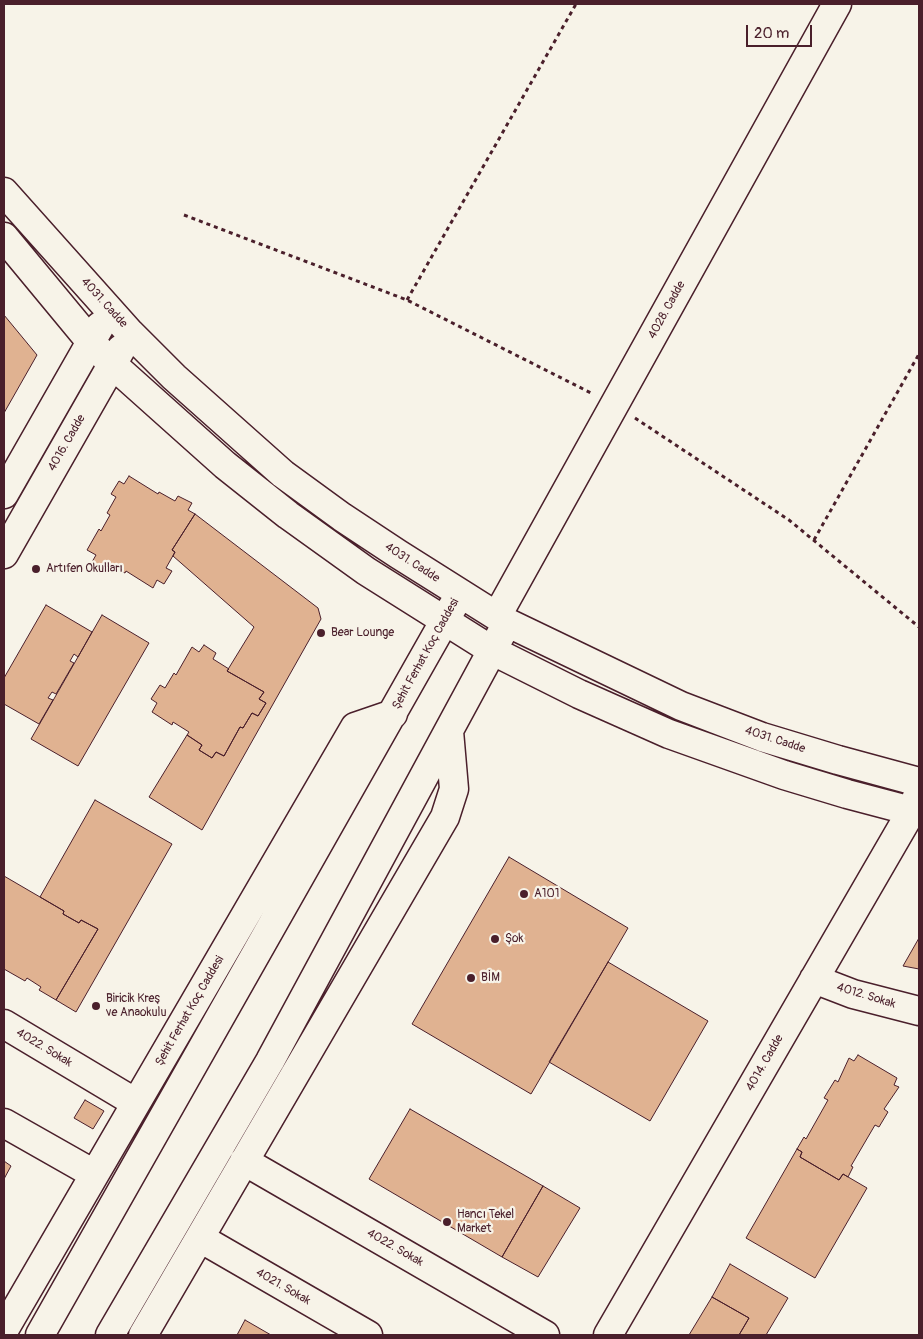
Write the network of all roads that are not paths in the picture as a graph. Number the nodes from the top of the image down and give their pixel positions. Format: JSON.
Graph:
{"nodes":[{"id":1,"x":837,"y":4,"type":"edge"},
{"id":2,"x":4,"y":192,"type":"edge"},
{"id":3,"x":4,"y":237,"type":"edge"},
{"id":4,"x":109,"y":310,"type":"junction"},
{"id":5,"x":130,"y":333,"type":"junction"},
{"id":6,"x":91,"y":342,"type":"junction"},
{"id":7,"x":112,"y":364,"type":"junction"},
{"id":8,"x":4,"y":494,"type":"edge"},
{"id":9,"x":4,"y":554,"type":"edge"},
{"id":10,"x":460,"y":594,"type":"junction"},
{"id":11,"x":502,"y":619,"type":"junction"},
{"id":12,"x":446,"y":621,"type":"junction"},
{"id":13,"x":493,"y":650,"type":"junction"},
{"id":14,"x":393,"y":714,"type":"junction"},
{"id":15,"x":449,"y":731,"type":"junction"},
{"id":16,"x":919,"y":782,"type":"edge"},
{"id":17,"x":916,"y":805,"type":"edge"},
{"id":18,"x":814,"y":979,"type":"junction"},
{"id":19,"x":919,"y":1011,"type":"edge"},
{"id":20,"x":4,"y":1024,"type":"edge"},
{"id":21,"x":136,"y":1103,"type":"junction"},
{"id":22,"x":4,"y":1123,"type":"edge"},
{"id":23,"x":244,"y":1161,"type":"junction"},
{"id":24,"x":94,"y":1174,"type":"junction"},
{"id":25,"x":200,"y":1238,"type":"junction"},
{"id":26,"x":4,"y":1330,"type":"edge"},
{"id":27,"x":40,"y":1335,"type":"edge"},
{"id":28,"x":110,"y":1335,"type":"edge"},
{"id":29,"x":143,"y":1335,"type":"edge"},
{"id":30,"x":368,"y":1335,"type":"edge"},
{"id":31,"x":545,"y":1335,"type":"edge"},
{"id":32,"x":608,"y":1335,"type":"edge"}],
"edges":[{"from":1,"to":11,"type":"street","name":"4028. Cadde"},
{"from":2,"to":4,"type":"street","name":"4031. Cadde"},
{"from":3,"to":6,"type":"street"},
{"from":4,"to":5,"type":"street","name":"4031. Cadde"},
{"from":4,"to":6,"type":"street"},
{"from":5,"to":7,"type":"street","name":"4016. Cadde"},
{"from":5,"to":10,"type":"street","name":"4031. Cadde"},
{"from":6,"to":7,"type":"street"},
{"from":6,"to":8,"type":"street"},
{"from":7,"to":9,"type":"street","name":"4016. Cadde"},
{"from":7,"to":12,"type":"street"},
{"from":10,"to":11,"type":"street","name":"4031. Cadde"},
{"from":10,"to":12,"type":"street","name":"Şehit Ferhat Koç Caddesi"},
{"from":11,"to":13,"type":"street"},
{"from":11,"to":16,"type":"street","name":"4031. Cadde"},
{"from":12,"to":13,"type":"street"},
{"from":12,"to":14,"type":"street","name":"Şehit Ferhat Koç Caddesi"},
{"from":13,"to":15,"type":"street"},
{"from":13,"to":17,"type":"street"},
{"from":14,"to":21,"type":"street","name":"Şehit Ferhat Koç Caddesi"},
{"from":14,"to":27,"type":"street","name":"Şehit Ferhat Koç Caddesi"},
{"from":15,"to":23,"type":"street"},
{"from":15,"to":28,"type":"street"},
{"from":17,"to":18,"type":"street","name":"4014. Cadde"},
{"from":18,"to":19,"type":"street","name":"4012. Sokak"},
{"from":18,"to":32,"type":"street","name":"4014. Cadde"},
{"from":20,"to":21,"type":"street","name":"4022. Sokak"},
{"from":21,"to":24,"type":"street","name":"Şehit Ferhat Koç Caddesi"},
{"from":22,"to":24,"type":"street"},
{"from":23,"to":25,"type":"street"},
{"from":23,"to":31,"type":"street","name":"4022. Sokak"},
{"from":24,"to":26,"type":"street","name":"Şehit Ferhat Koç Caddesi"},
{"from":25,"to":29,"type":"street"},
{"from":25,"to":30,"type":"street","name":"4021. Sokak"}]}
